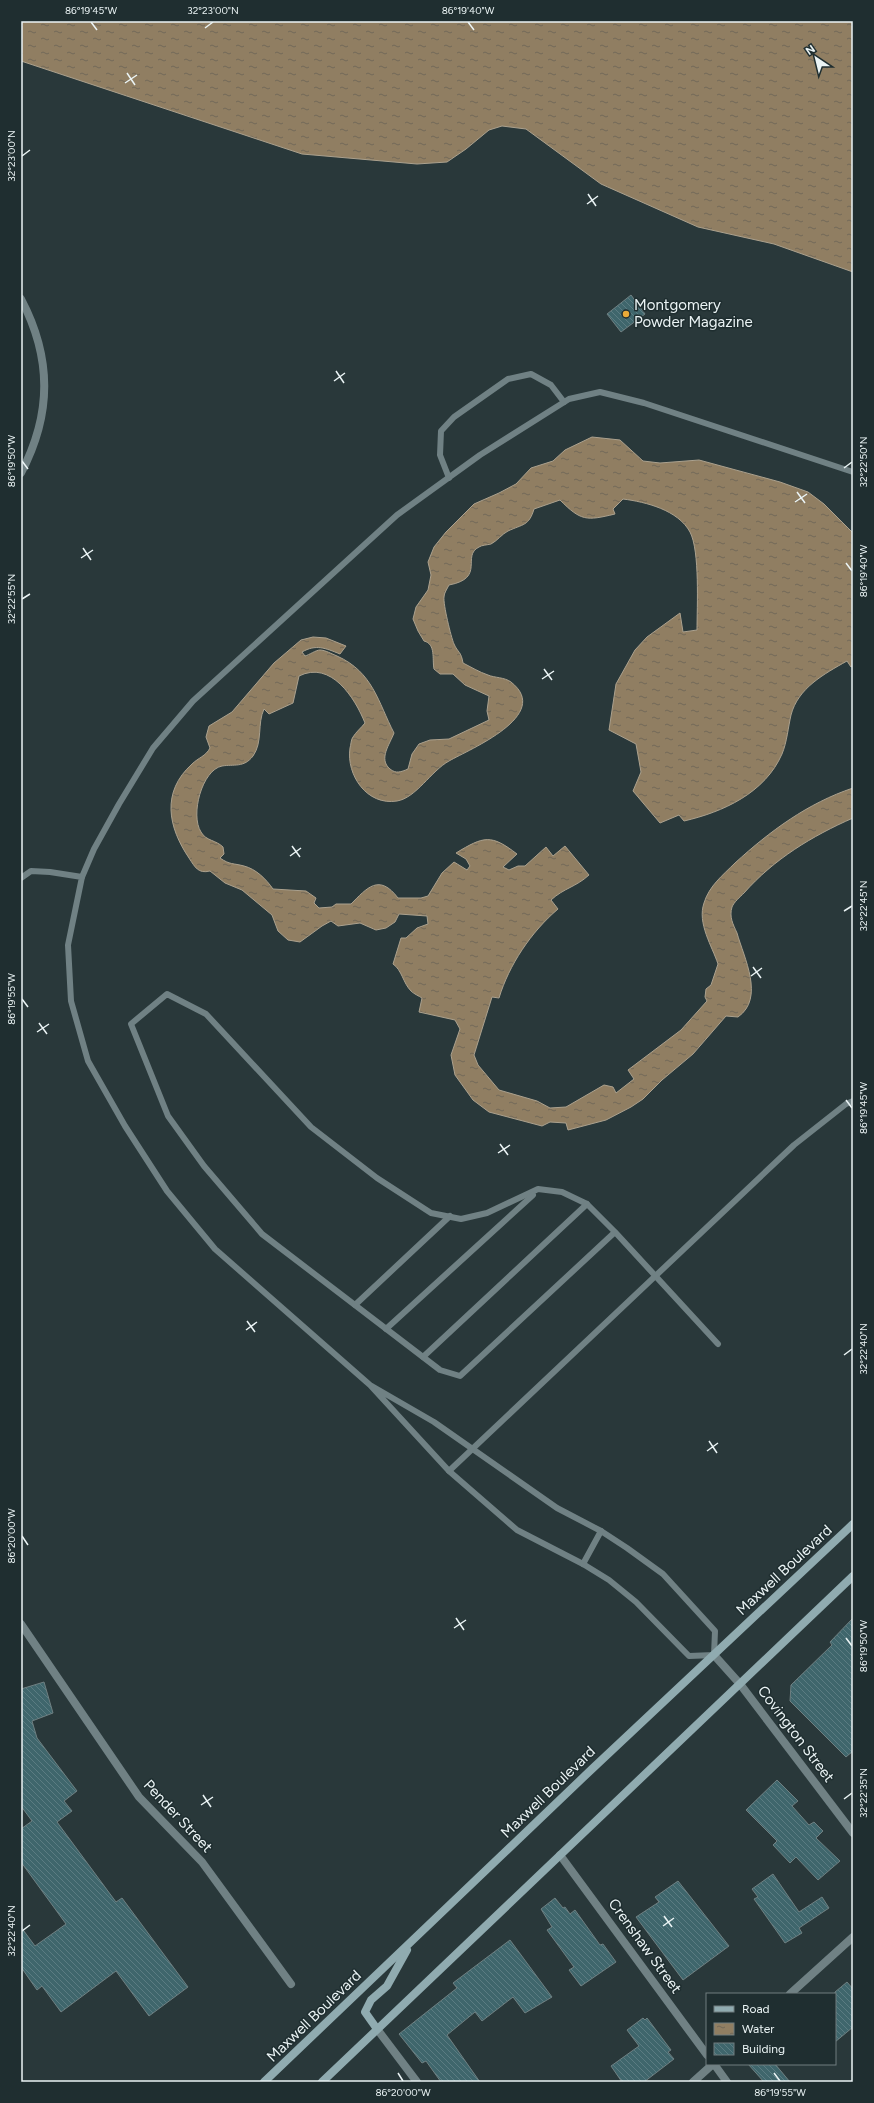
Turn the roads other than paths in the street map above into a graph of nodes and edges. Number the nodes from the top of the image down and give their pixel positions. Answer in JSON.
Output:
{"nodes":[{"id":1,"x":21,"y":299,"type":"edge"},
{"id":2,"x":564,"y":402,"type":"junction"},
{"id":3,"x":853,"y":472,"type":"edge"},
{"id":4,"x":21,"y":473,"type":"edge"},
{"id":5,"x":449,"y":478,"type":"junction"},
{"id":6,"x":82,"y":877,"type":"junction"},
{"id":7,"x":21,"y":878,"type":"edge"},
{"id":8,"x":853,"y":1101,"type":"edge"},
{"id":9,"x":538,"y":1189,"type":"junction"},
{"id":10,"x":587,"y":1204,"type":"junction"},
{"id":11,"x":450,"y":1216,"type":"junction"},
{"id":12,"x":615,"y":1232,"type":"junction"},
{"id":13,"x":655,"y":1275,"type":"junction"},
{"id":14,"x":355,"y":1305,"type":"junction"},
{"id":15,"x":386,"y":1329,"type":"junction"},
{"id":16,"x":718,"y":1344,"type":"dead end"},
{"id":17,"x":423,"y":1357,"type":"junction"},
{"id":18,"x":370,"y":1385,"type":"junction"},
{"id":19,"x":472,"y":1448,"type":"junction"},
{"id":20,"x":449,"y":1471,"type":"junction"},
{"id":21,"x":853,"y":1524,"type":"edge"},
{"id":22,"x":601,"y":1530,"type":"junction"},
{"id":23,"x":584,"y":1564,"type":"junction"},
{"id":24,"x":853,"y":1576,"type":"edge"},
{"id":25,"x":21,"y":1624,"type":"edge"},
{"id":26,"x":714,"y":1655,"type":"junction"},
{"id":27,"x":740,"y":1684,"type":"junction"},
{"id":28,"x":853,"y":1833,"type":"edge"},
{"id":29,"x":560,"y":1855,"type":"junction"},
{"id":30,"x":853,"y":1937,"type":"edge"},
{"id":31,"x":411,"y":1942,"type":"junction"},
{"id":32,"x":291,"y":1984,"type":"dead end"},
{"id":33,"x":791,"y":1993,"type":"edge"},
{"id":34,"x":377,"y":2029,"type":"junction"},
{"id":35,"x":706,"y":2054,"type":"edge"},
{"id":36,"x":712,"y":2065,"type":"edge"},
{"id":37,"x":714,"y":2065,"type":"edge"},
{"id":38,"x":264,"y":2082,"type":"edge"},
{"id":39,"x":322,"y":2082,"type":"edge"},
{"id":40,"x":417,"y":2082,"type":"edge"},
{"id":41,"x":693,"y":2082,"type":"edge"},
{"id":42,"x":727,"y":2082,"type":"edge"}],
"edges":[{"from":1,"to":4,"type":"street"},
{"from":2,"to":3,"type":"lane"},
{"from":2,"to":5,"type":"lane"},
{"from":2,"to":5,"type":"lane"},
{"from":5,"to":6,"type":"lane"},
{"from":6,"to":7,"type":"lane"},
{"from":6,"to":18,"type":"lane"},
{"from":8,"to":13,"type":"lane"},
{"from":9,"to":10,"type":"lane"},
{"from":9,"to":11,"type":"lane"},
{"from":9,"to":15,"type":"lane"},
{"from":10,"to":12,"type":"lane"},
{"from":10,"to":17,"type":"lane"},
{"from":11,"to":14,"type":"lane"},
{"from":11,"to":14,"type":"lane"},
{"from":12,"to":13,"type":"lane"},
{"from":12,"to":17,"type":"lane"},
{"from":13,"to":16,"type":"lane"},
{"from":13,"to":19,"type":"lane"},
{"from":14,"to":15,"type":"lane"},
{"from":15,"to":17,"type":"lane"},
{"from":18,"to":19,"type":"lane"},
{"from":18,"to":20,"type":"lane"},
{"from":19,"to":20,"type":"lane"},
{"from":19,"to":22,"type":"lane"},
{"from":20,"to":23,"type":"lane"},
{"from":21,"to":26,"type":"main road","name":"Maxwell Boulevard"},
{"from":22,"to":23,"type":"lane"},
{"from":22,"to":26,"type":"lane"},
{"from":23,"to":26,"type":"lane"},
{"from":24,"to":27,"type":"main road"},
{"from":25,"to":32,"type":"street","name":"Pender Street"},
{"from":26,"to":27,"type":"street","name":"Covington Street"},
{"from":26,"to":31,"type":"main road","name":"Maxwell Boulevard"},
{"from":27,"to":28,"type":"street","name":"Covington Street"},
{"from":27,"to":29,"type":"main road"},
{"from":29,"to":34,"type":"main road"},
{"from":29,"to":35,"type":"street","name":"Crenshaw Street"},
{"from":30,"to":33,"type":"street"},
{"from":31,"to":34,"type":"main road"},
{"from":31,"to":38,"type":"main road","name":"Maxwell Boulevard"},
{"from":34,"to":39,"type":"main road"},
{"from":34,"to":40,"type":"street"},
{"from":36,"to":41,"type":"street"},
{"from":37,"to":42,"type":"street"}]}
